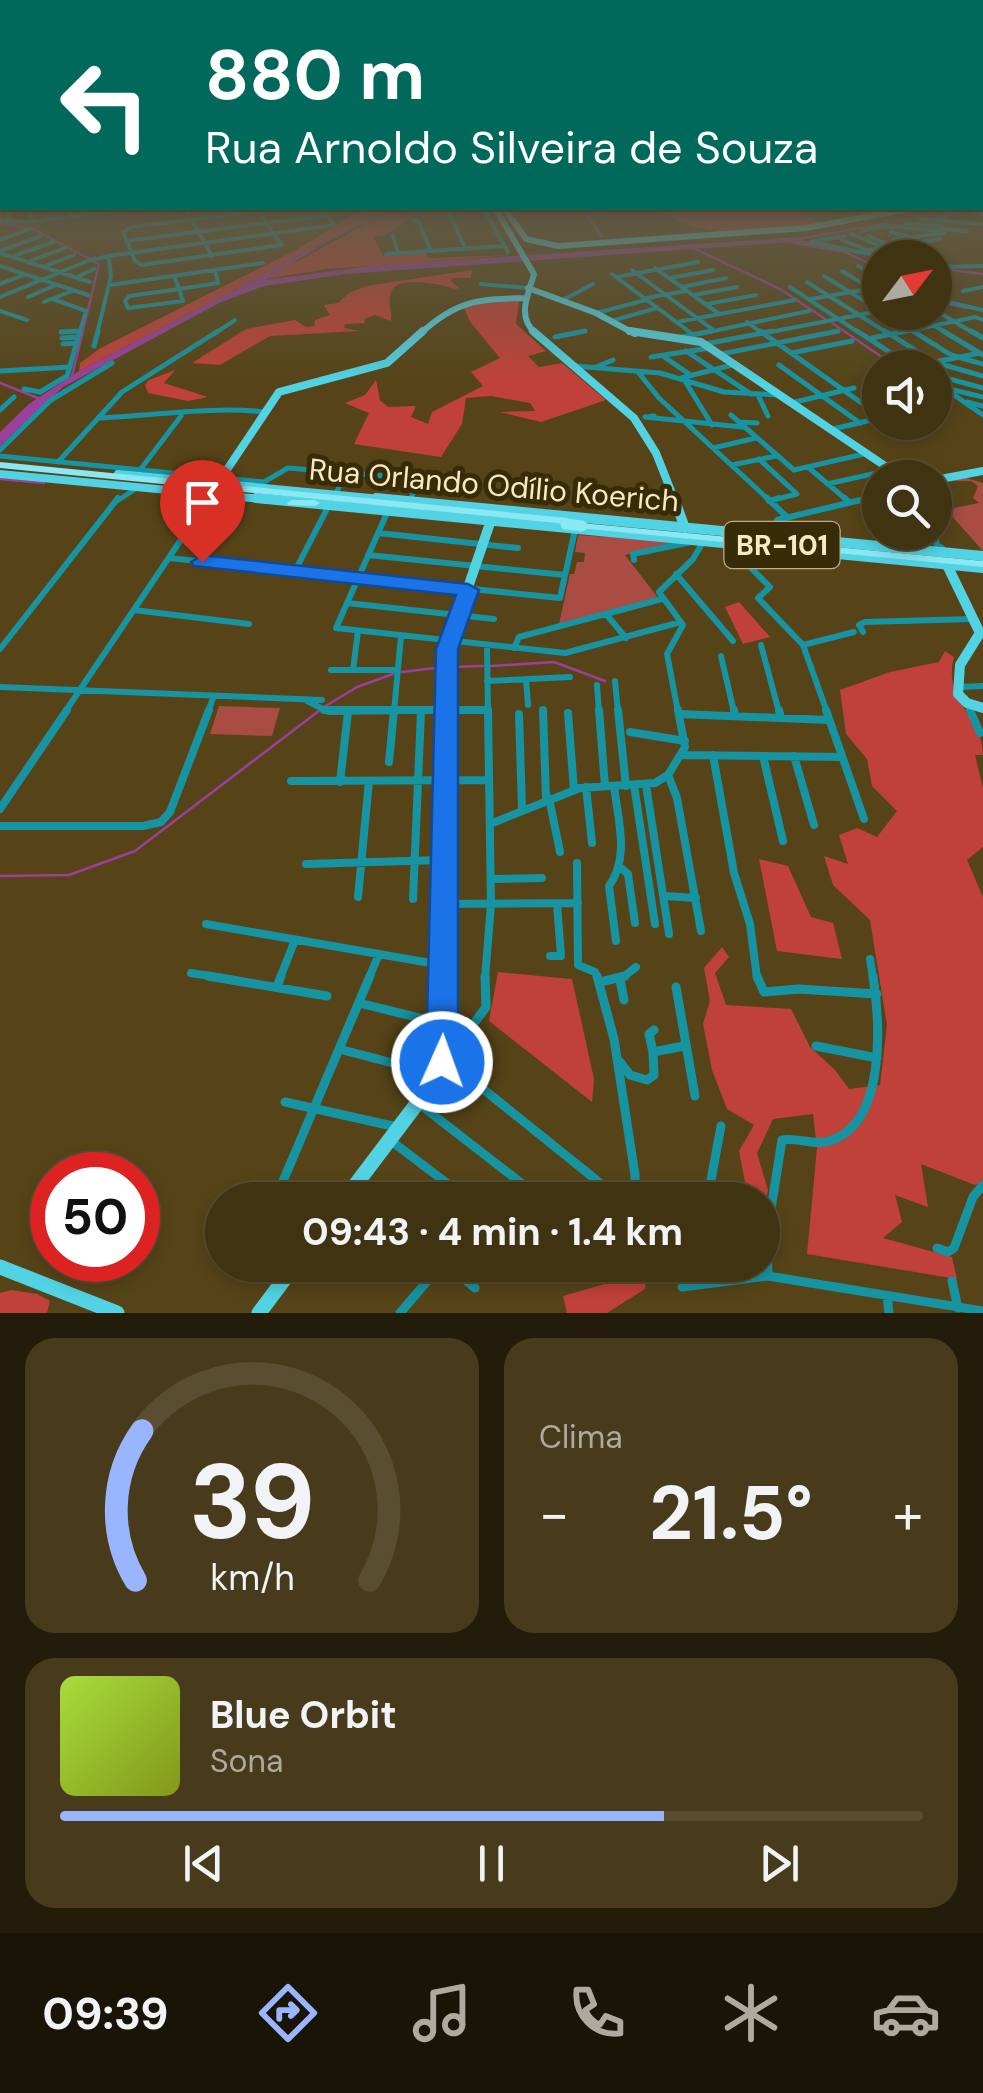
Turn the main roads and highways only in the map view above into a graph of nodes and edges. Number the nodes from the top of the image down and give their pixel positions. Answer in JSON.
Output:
{"nodes":[{"id":1,"x":527,"y":261,"type":"edge"},
{"id":2,"x":533,"y":291,"type":"junction"},
{"id":3,"x":872,"y":460,"type":"edge"},
{"id":4,"x":0,"y":463,"type":"edge"},
{"id":5,"x":983,"y":471,"type":"edge"},
{"id":6,"x":952,"y":477,"type":"edge"},
{"id":7,"x":219,"y":481,"type":"junction"},
{"id":8,"x":314,"y":493,"type":"junction"},
{"id":9,"x":354,"y":500,"type":"junction"},
{"id":10,"x":334,"y":501,"type":"junction"},
{"id":11,"x":292,"y":503,"type":"joint"},
{"id":12,"x":490,"y":523,"type":"junction"},
{"id":13,"x":575,"y":523,"type":"junction"},
{"id":14,"x":683,"y":528,"type":"junction"},
{"id":15,"x":747,"y":537,"type":"junction"},
{"id":16,"x":797,"y":538,"type":"junction"},
{"id":17,"x":699,"y":540,"type":"junction"},
{"id":18,"x":757,"y":547,"type":"junction"},
{"id":19,"x":983,"y":560,"type":"edge"},
{"id":20,"x":947,"y":565,"type":"junction"},
{"id":21,"x":983,"y":708,"type":"edge"},
{"id":22,"x":358,"y":1182,"type":"edge"},
{"id":23,"x":0,"y":1267,"type":"edge"},
{"id":24,"x":282,"y":1282,"type":"edge"},
{"id":25,"x":117,"y":1313,"type":"edge"},
{"id":26,"x":260,"y":1313,"type":"edge"}],
"edges":[{"from":1,"to":2,"type":"main road"},
{"from":2,"to":3,"type":"main road"},
{"from":2,"to":7,"type":"main road"},
{"from":2,"to":14,"type":"main road"},
{"from":2,"to":14,"type":"main road"},
{"from":4,"to":7,"type":"main road","name":"Rua Orlando Odílio Koerich"},
{"from":4,"to":9,"type":"highway","number":"BR-101"},
{"from":4,"to":10,"type":"highway","number":"BR-101"},
{"from":4,"to":11,"type":"main road"},
{"from":5,"to":6,"type":"main road"},
{"from":7,"to":8,"type":"main road","name":"Rua Orlando Odílio Koerich"},
{"from":8,"to":9,"type":"highway"},
{"from":8,"to":10,"type":"main road","name":"Rua Orlando Odílio Koerich"},
{"from":9,"to":13,"type":"highway","number":"BR-101"},
{"from":10,"to":11,"type":"highway"},
{"from":10,"to":12,"type":"main road"},
{"from":10,"to":13,"type":"highway","number":"BR-101"},
{"from":10,"to":13,"type":"main road","name":"Rua Orlando Odílio Koerich"},
{"from":12,"to":13,"type":"main road"},
{"from":12,"to":22,"type":"main road"},
{"from":13,"to":14,"type":"main road","name":"Rua Orlando Odílio Koerich"},
{"from":13,"to":15,"type":"highway","number":"BR-101"},
{"from":13,"to":17,"type":"highway","number":"BR-101"},
{"from":14,"to":16,"type":"main road","name":"Rua Orlando Odílio Koerich"},
{"from":15,"to":16,"type":"highway"},
{"from":15,"to":19,"type":"highway","number":"BR-101"},
{"from":16,"to":19,"type":"main road","name":"Rua Orlando Odílio Koerich"},
{"from":17,"to":18,"type":"highway"},
{"from":17,"to":18,"type":"main road"},
{"from":17,"to":19,"type":"highway","number":"BR-101"},
{"from":18,"to":20,"type":"main road"},
{"from":19,"to":20,"type":"main road"},
{"from":20,"to":21,"type":"main road"},
{"from":23,"to":25,"type":"main road"},
{"from":24,"to":26,"type":"main road"}]}
